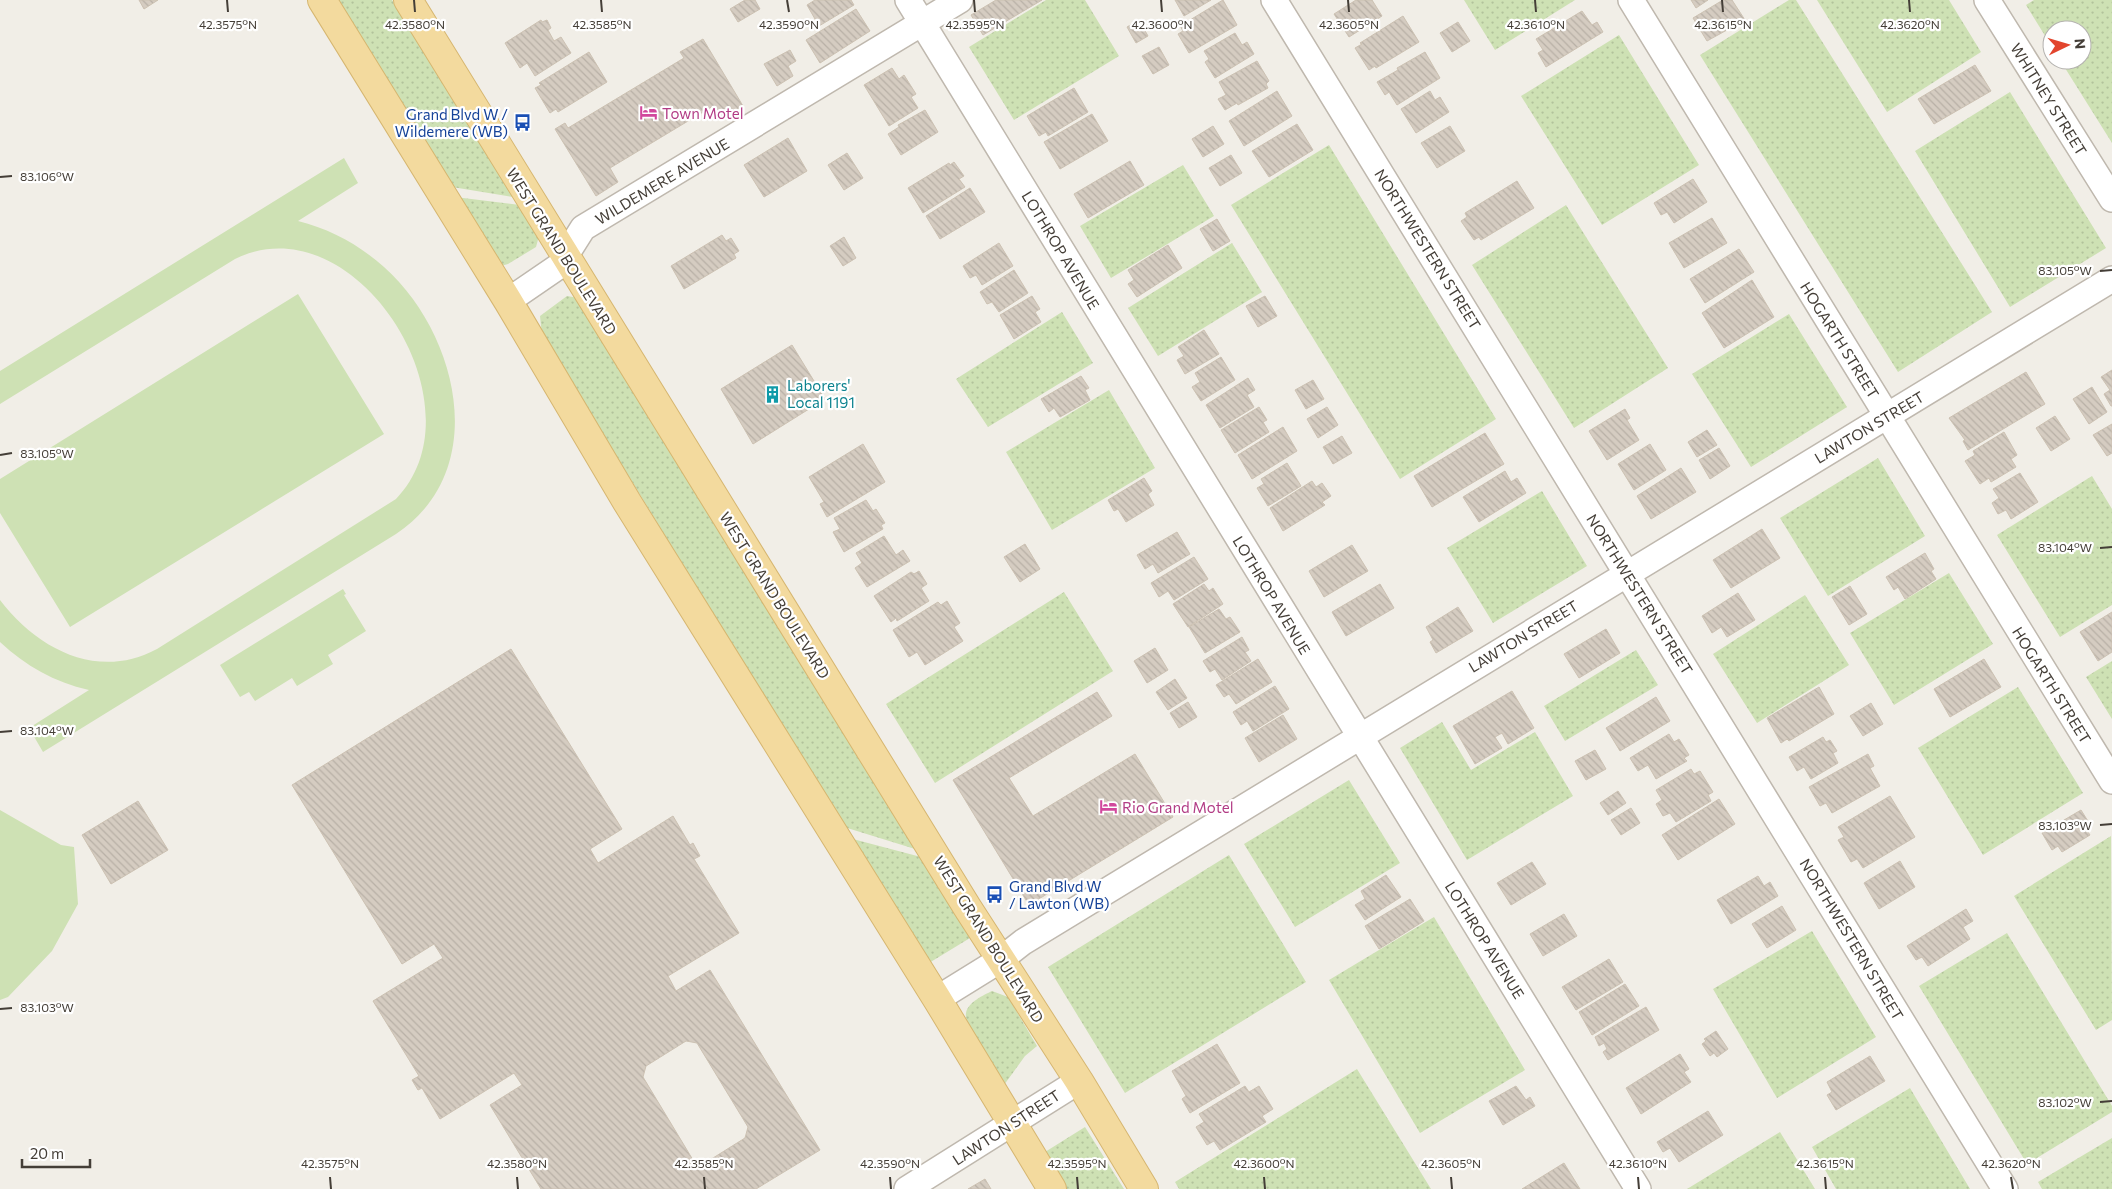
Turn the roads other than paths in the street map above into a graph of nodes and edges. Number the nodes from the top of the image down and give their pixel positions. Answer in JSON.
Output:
{"nodes":[{"id":1,"x":322,"y":0,"type":"edge"},
{"id":2,"x":408,"y":0,"type":"edge"},
{"id":3,"x":908,"y":0,"type":"edge"},
{"id":4,"x":960,"y":0,"type":"edge"},
{"id":5,"x":1274,"y":0,"type":"edge"},
{"id":6,"x":1631,"y":0,"type":"edge"},
{"id":7,"x":1986,"y":0,"type":"edge"},
{"id":8,"x":922,"y":23,"type":"junction"},
{"id":9,"x":2112,"y":199,"type":"edge"},
{"id":10,"x":565,"y":257,"type":"junction"},
{"id":11,"x":2112,"y":279,"type":"edge"},
{"id":12,"x":508,"y":302,"type":"junction"},
{"id":13,"x":1887,"y":417,"type":"junction"},
{"id":14,"x":1628,"y":572,"type":"junction"},
{"id":15,"x":1359,"y":737,"type":"junction"},
{"id":16,"x":2112,"y":781,"type":"edge"},
{"id":17,"x":1000,"y":960,"type":"junction"},
{"id":18,"x":937,"y":1000,"type":"junction"},
{"id":19,"x":1078,"y":1080,"type":"junction"},
{"id":20,"x":1011,"y":1124,"type":"junction"},
{"id":21,"x":907,"y":1189,"type":"edge"},
{"id":22,"x":1052,"y":1189,"type":"edge"},
{"id":23,"x":1144,"y":1189,"type":"edge"},
{"id":24,"x":1638,"y":1189,"type":"edge"},
{"id":25,"x":2005,"y":1189,"type":"edge"}],
"edges":[{"from":1,"to":12,"type":"main road"},
{"from":2,"to":10,"type":"main road","name":"WEST GRAND BOULEVARD"},
{"from":3,"to":8,"type":"street","name":"LOTHROP AVENUE"},
{"from":4,"to":8,"type":"street","name":"WILDEMERE AVENUE"},
{"from":5,"to":14,"type":"street","name":"NORTHWESTERN STREET"},
{"from":6,"to":13,"type":"street","name":"HOGARTH STREET"},
{"from":7,"to":9,"type":"street","name":"WHITNEY STREET"},
{"from":8,"to":10,"type":"street","name":"WILDEMERE AVENUE"},
{"from":8,"to":15,"type":"street","name":"LOTHROP AVENUE"},
{"from":10,"to":12,"type":"street","name":"WILDEMERE AVENUE"},
{"from":10,"to":17,"type":"main road","name":"WEST GRAND BOULEVARD"},
{"from":11,"to":13,"type":"street","name":"LAWTON STREET"},
{"from":12,"to":18,"type":"main road"},
{"from":13,"to":14,"type":"street","name":"LAWTON STREET"},
{"from":13,"to":16,"type":"street","name":"HOGARTH STREET"},
{"from":14,"to":15,"type":"street","name":"LAWTON STREET"},
{"from":14,"to":25,"type":"street","name":"NORTHWESTERN STREET"},
{"from":15,"to":17,"type":"street","name":"LAWTON STREET"},
{"from":15,"to":24,"type":"street","name":"LOTHROP AVENUE"},
{"from":17,"to":18,"type":"street","name":"LAWTON STREET"},
{"from":17,"to":19,"type":"main road","name":"WEST GRAND BOULEVARD"},
{"from":18,"to":20,"type":"main road"},
{"from":19,"to":20,"type":"street","name":"LAWTON STREET"},
{"from":19,"to":23,"type":"main road","name":"WEST GRAND BOULEVARD"},
{"from":20,"to":21,"type":"street","name":"LAWTON STREET"},
{"from":20,"to":22,"type":"main road"}]}
